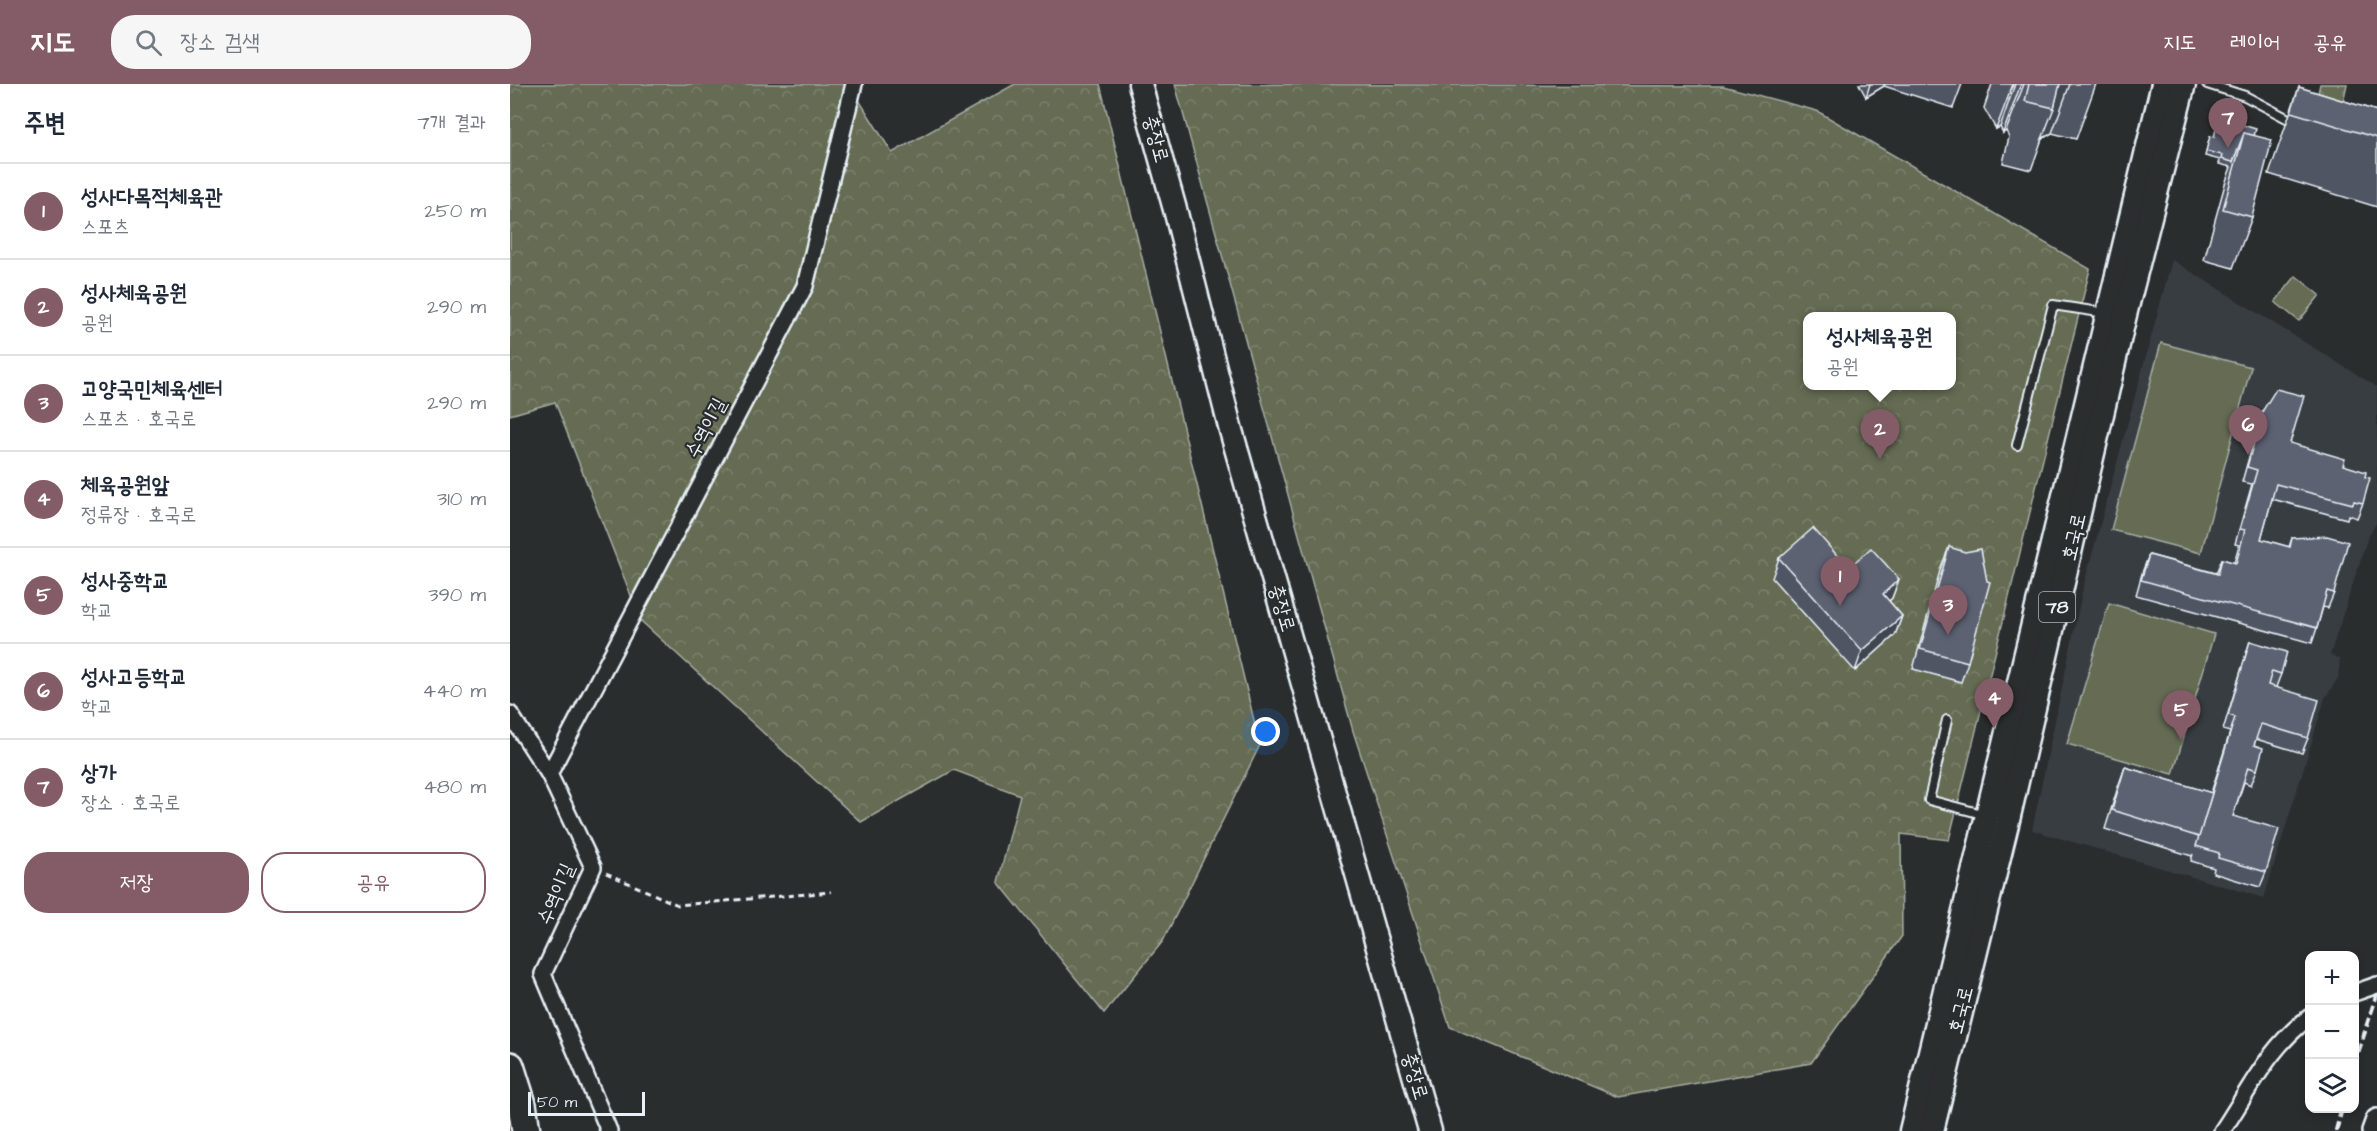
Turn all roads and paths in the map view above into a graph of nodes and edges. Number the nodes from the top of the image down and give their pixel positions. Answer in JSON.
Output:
{"nodes":[{"id":1,"x":854,"y":84,"type":"edge"},
{"id":2,"x":1140,"y":84,"type":"edge"},
{"id":3,"x":2163,"y":84,"type":"edge"},
{"id":4,"x":2184,"y":84,"type":"edge"},
{"id":5,"x":2207,"y":84,"type":"edge"},
{"id":6,"x":2304,"y":128,"type":"edge"},
{"id":7,"x":2116,"y":314,"type":"junction"},
{"id":8,"x":2017,"y":445,"type":"dead end"},
{"id":9,"x":510,"y":714,"type":"edge"},
{"id":10,"x":1947,"y":720,"type":"dead end"},
{"id":11,"x":549,"y":774,"type":"junction"},
{"id":12,"x":1998,"y":816,"type":"junction"},
{"id":13,"x":593,"y":867,"type":"junction"},
{"id":14,"x":831,"y":892,"type":"dead end"},
{"id":15,"x":2377,"y":985,"type":"edge"},
{"id":16,"x":2359,"y":992,"type":"edge"},
{"id":17,"x":2305,"y":1021,"type":"edge"},
{"id":18,"x":510,"y":1066,"type":"edge"},
{"id":19,"x":2377,"y":1120,"type":"edge"},
{"id":20,"x":526,"y":1131,"type":"edge"},
{"id":21,"x":609,"y":1131,"type":"edge"},
{"id":22,"x":1430,"y":1131,"type":"edge"},
{"id":23,"x":1911,"y":1131,"type":"edge"},
{"id":24,"x":1932,"y":1131,"type":"edge"},
{"id":25,"x":2222,"y":1131,"type":"edge"},
{"id":26,"x":2373,"y":1131,"type":"edge"}],
"edges":[{"from":1,"to":11,"type":"street","name":"수역이길"},
{"from":2,"to":22,"type":"main road","name":"충장로"},
{"from":3,"to":7,"type":"main road","name":"호국로","number":"78"},
{"from":4,"to":7,"type":"main road","name":"호국로","number":"78"},
{"from":5,"to":6,"type":"lane"},
{"from":7,"to":8,"type":"lane"},
{"from":7,"to":12,"type":"main road","name":"호국로","number":"78"},
{"from":9,"to":11,"type":"street","name":"수역이길"},
{"from":10,"to":12,"type":"lane"},
{"from":11,"to":13,"type":"street","name":"수역이길"},
{"from":12,"to":23,"type":"main road","name":"호국로","number":"78"},
{"from":12,"to":24,"type":"main road","name":"호국로","number":"78"},
{"from":13,"to":14,"type":"path"},
{"from":13,"to":21,"type":"street","name":"수역이길"},
{"from":15,"to":16,"type":"street"},
{"from":17,"to":25,"type":"street"},
{"from":18,"to":20,"type":"highway"},
{"from":19,"to":26,"type":"main road"}]}
